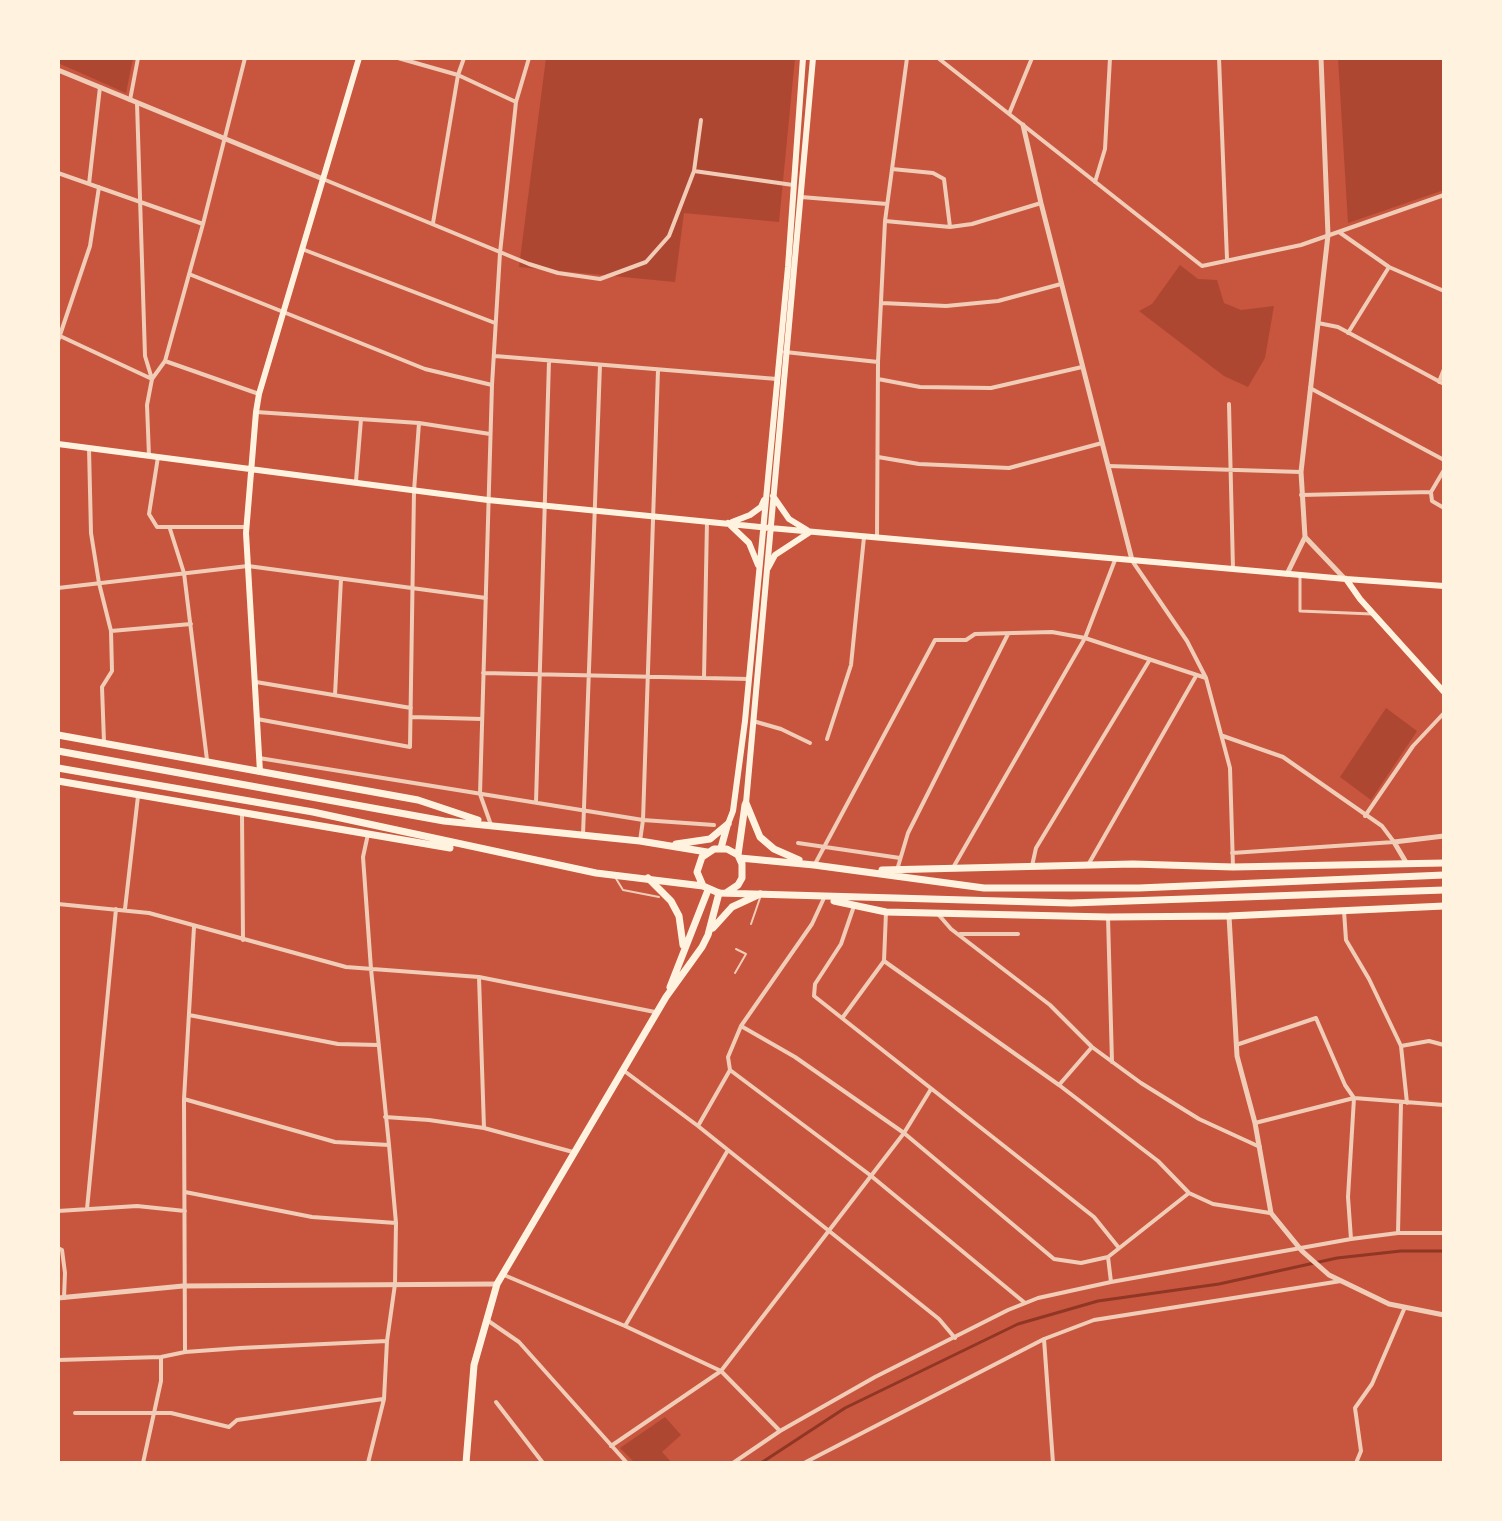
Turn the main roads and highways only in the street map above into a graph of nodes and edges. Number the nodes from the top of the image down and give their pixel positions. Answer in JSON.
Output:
{"nodes":[{"id":1,"x":359,"y":58,"type":"edge"},
{"id":2,"x":803,"y":58,"type":"edge"},
{"id":3,"x":813,"y":58,"type":"edge"},
{"id":4,"x":797,"y":185,"type":"junction"},
{"id":5,"x":783,"y":352,"type":"junction"},
{"id":6,"x":58,"y":444,"type":"edge"},
{"id":7,"x":249,"y":469,"type":"junction"},
{"id":8,"x":770,"y":495,"type":"junction"},
{"id":9,"x":728,"y":523,"type":"junction"},
{"id":10,"x":766,"y":528,"type":"junction"},
{"id":11,"x":810,"y":532,"type":"junction"},
{"id":12,"x":759,"y":568,"type":"junction"},
{"id":13,"x":766,"y":573,"type":"junction"},
{"id":14,"x":1346,"y":579,"type":"junction"},
{"id":15,"x":1444,"y":586,"type":"edge"},
{"id":16,"x":752,"y":680,"type":"junction"},
{"id":17,"x":1444,"y":692,"type":"edge"},
{"id":18,"x":748,"y":721,"type":"junction"},
{"id":19,"x":58,"y":735,"type":"edge"},
{"id":20,"x":58,"y":751,"type":"edge"},
{"id":21,"x":58,"y":768,"type":"edge"},
{"id":22,"x":260,"y":772,"type":"junction"},
{"id":23,"x":58,"y":781,"type":"edge"},
{"id":24,"x":746,"y":803,"type":"junction"},
{"id":25,"x":728,"y":824,"type":"junction"},
{"id":26,"x":491,"y":825,"type":"junction"},
{"id":27,"x":671,"y":845,"type":"junction"},
{"id":28,"x":721,"y":848,"type":"junction"},
{"id":29,"x":707,"y":852,"type":"junction"},
{"id":30,"x":739,"y":857,"type":"junction"},
{"id":31,"x":521,"y":859,"type":"junction"},
{"id":32,"x":1444,"y":863,"type":"edge"},
{"id":33,"x":811,"y":864,"type":"junction"},
{"id":34,"x":859,"y":871,"type":"junction"},
{"id":35,"x":1444,"y":875,"type":"edge"},
{"id":36,"x":648,"y":878,"type":"junction"},
{"id":37,"x":706,"y":888,"type":"junction"},
{"id":38,"x":1444,"y":890,"type":"edge"},
{"id":39,"x":723,"y":893,"type":"junction"},
{"id":40,"x":762,"y":893,"type":"junction"},
{"id":41,"x":824,"y":898,"type":"junction"},
{"id":42,"x":1444,"y":906,"type":"edge"},
{"id":43,"x":702,"y":947,"type":"junction"},
{"id":44,"x":683,"y":949,"type":"junction"},
{"id":45,"x":666,"y":997,"type":"junction"},
{"id":46,"x":466,"y":1463,"type":"edge"}],
"edges":[{"from":1,"to":7,"type":"main road"},
{"from":2,"to":4,"type":"main road"},
{"from":3,"to":4,"type":"main road"},
{"from":4,"to":5,"type":"main road"},
{"from":4,"to":5,"type":"main road"},
{"from":5,"to":8,"type":"main road"},
{"from":6,"to":7,"type":"main road"},
{"from":7,"to":9,"type":"main road"},
{"from":7,"to":22,"type":"main road"},
{"from":8,"to":9,"type":"main road"},
{"from":8,"to":10,"type":"main road"},
{"from":8,"to":11,"type":"main road"},
{"from":9,"to":10,"type":"main road"},
{"from":9,"to":12,"type":"main road"},
{"from":10,"to":11,"type":"main road"},
{"from":10,"to":12,"type":"main road"},
{"from":10,"to":13,"type":"main road"},
{"from":11,"to":13,"type":"main road"},
{"from":11,"to":14,"type":"main road"},
{"from":12,"to":16,"type":"main road"},
{"from":13,"to":16,"type":"main road"},
{"from":14,"to":15,"type":"main road"},
{"from":14,"to":17,"type":"main road"},
{"from":16,"to":18,"type":"main road"},
{"from":18,"to":24,"type":"main road"},
{"from":18,"to":25,"type":"main road"},
{"from":19,"to":22,"type":"main road"},
{"from":20,"to":26,"type":"main road"},
{"from":21,"to":31,"type":"main road"},
{"from":22,"to":26,"type":"main road"},
{"from":23,"to":31,"type":"main road"},
{"from":24,"to":30,"type":"main road"},
{"from":24,"to":33,"type":"main road"},
{"from":25,"to":27,"type":"main road"},
{"from":25,"to":28,"type":"main road"},
{"from":26,"to":27,"type":"main road"},
{"from":27,"to":29,"type":"main road"},
{"from":28,"to":29,"type":"main road"},
{"from":28,"to":30,"type":"main road"},
{"from":29,"to":37,"type":"main road"},
{"from":30,"to":33,"type":"main road"},
{"from":30,"to":39,"type":"main road"},
{"from":31,"to":36,"type":"main road"},
{"from":32,"to":34,"type":"main road"},
{"from":33,"to":34,"type":"main road"},
{"from":34,"to":35,"type":"main road"},
{"from":36,"to":37,"type":"main road"},
{"from":36,"to":44,"type":"main road"},
{"from":37,"to":39,"type":"main road"},
{"from":37,"to":44,"type":"main road"},
{"from":38,"to":41,"type":"main road"},
{"from":39,"to":40,"type":"main road"},
{"from":39,"to":43,"type":"main road"},
{"from":40,"to":41,"type":"main road"},
{"from":40,"to":43,"type":"main road"},
{"from":41,"to":42,"type":"main road"},
{"from":43,"to":45,"type":"main road"},
{"from":44,"to":45,"type":"main road"},
{"from":45,"to":46,"type":"main road"}]}
